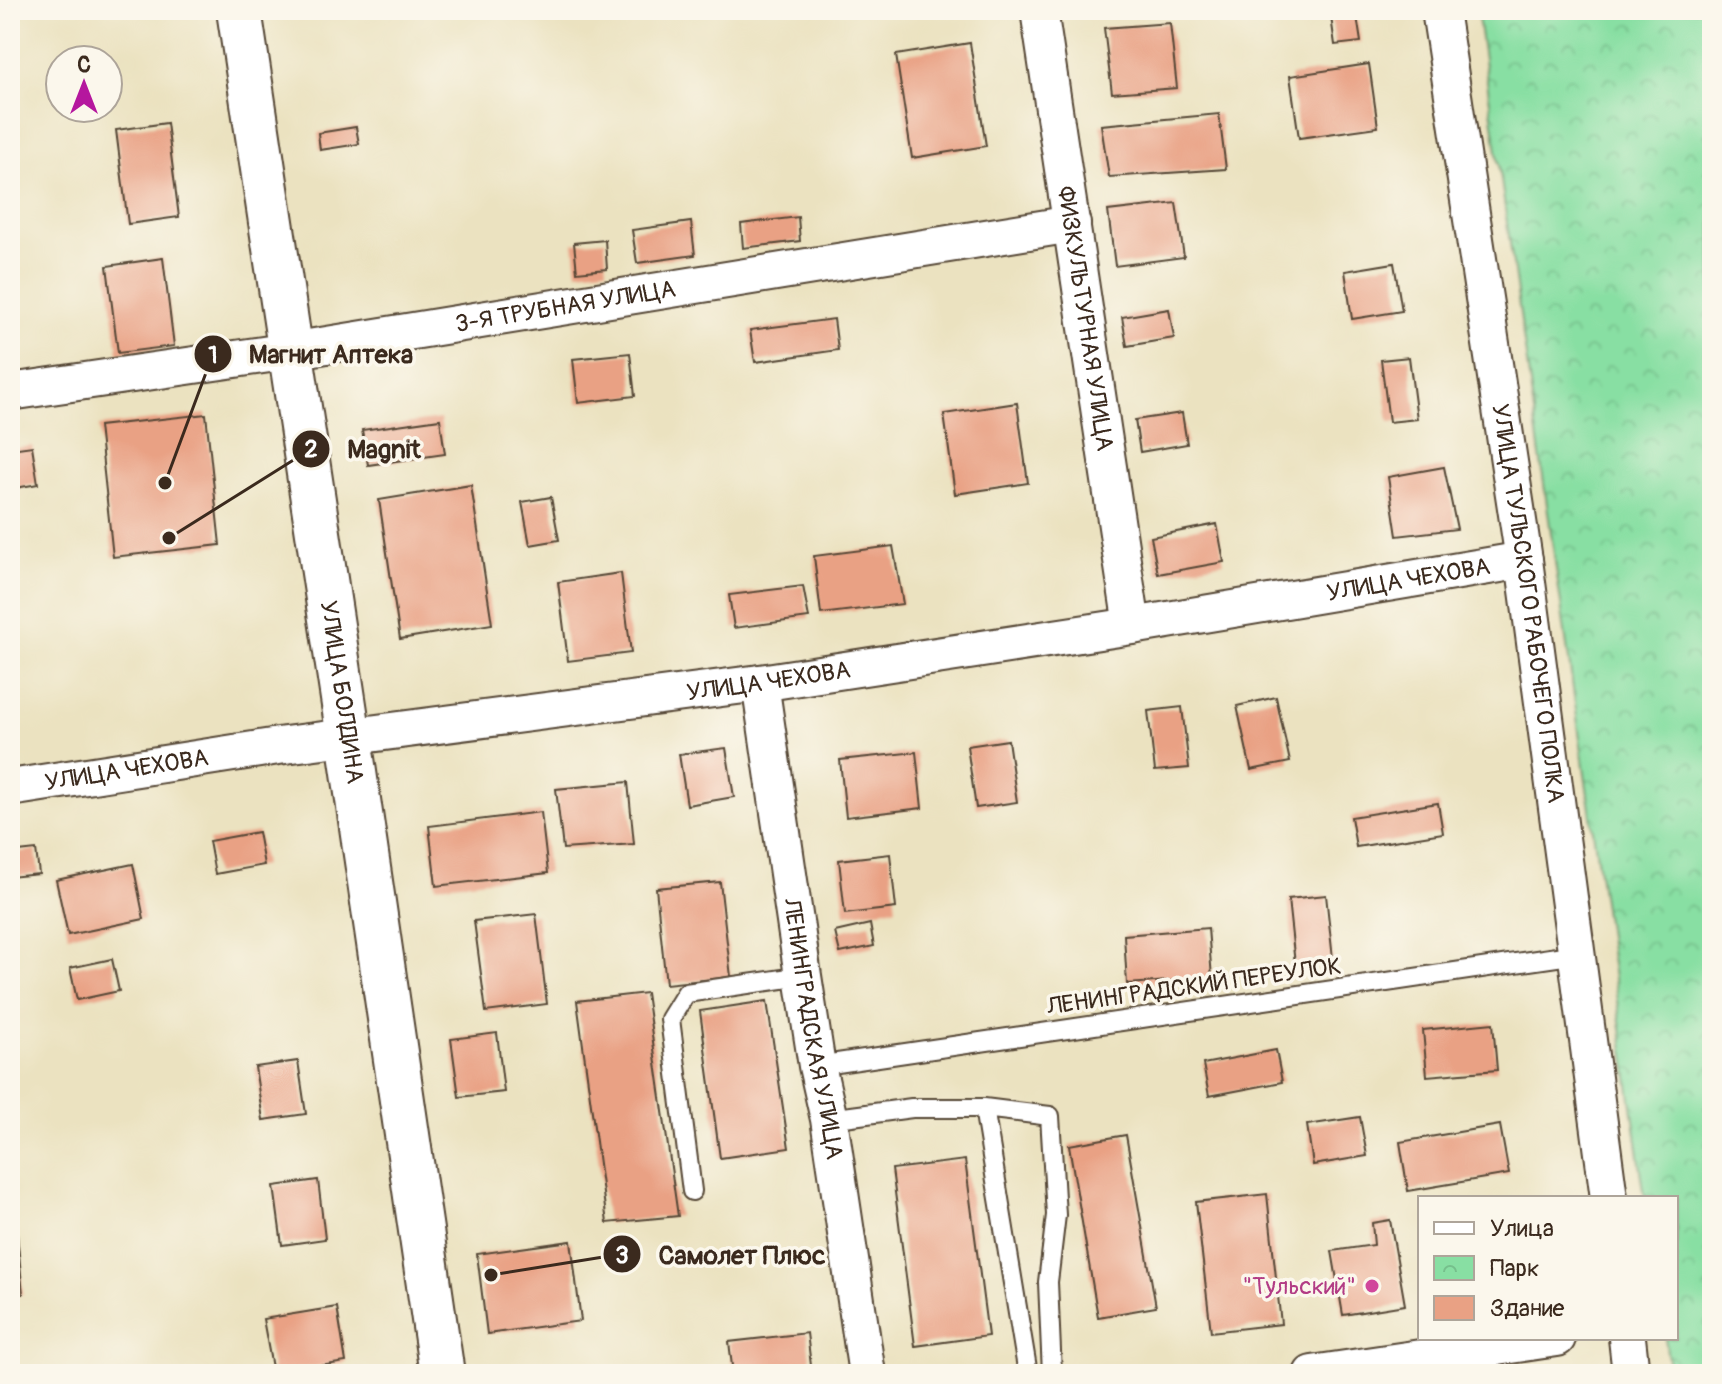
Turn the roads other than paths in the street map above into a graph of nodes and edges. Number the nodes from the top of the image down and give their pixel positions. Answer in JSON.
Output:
{"nodes":[{"id":1,"x":239,"y":10,"type":"edge"},
{"id":2,"x":1039,"y":10,"type":"edge"},
{"id":3,"x":1440,"y":10,"type":"edge"},
{"id":4,"x":1072,"y":224,"type":"junction"},
{"id":5,"x":290,"y":351,"type":"junction"},
{"id":6,"x":10,"y":392,"type":"edge"},
{"id":7,"x":1524,"y":560,"type":"junction"},
{"id":8,"x":1132,"y":626,"type":"junction"},
{"id":9,"x":760,"y":683,"type":"junction"},
{"id":10,"x":349,"y":738,"type":"junction"},
{"id":11,"x":10,"y":788,"type":"edge"},
{"id":12,"x":1577,"y":954,"type":"junction"},
{"id":13,"x":803,"y":976,"type":"junction"},
{"id":14,"x":817,"y":1066,"type":"junction"},
{"id":15,"x":984,"y":1108,"type":"junction"},
{"id":16,"x":829,"y":1119,"type":"junction"},
{"id":17,"x":692,"y":1191,"type":"dead end"},
{"id":18,"x":1609,"y":1196,"type":"edge"},
{"id":19,"x":1547,"y":1340,"type":"edge"},
{"id":20,"x":1627,"y":1340,"type":"edge"},
{"id":21,"x":1415,"y":1366,"type":"edge"},
{"id":22,"x":442,"y":1374,"type":"edge"},
{"id":23,"x":867,"y":1374,"type":"edge"},
{"id":24,"x":1028,"y":1374,"type":"edge"},
{"id":25,"x":1052,"y":1374,"type":"edge"},
{"id":26,"x":1312,"y":1374,"type":"edge"},
{"id":27,"x":1631,"y":1374,"type":"edge"}],
"edges":[{"from":1,"to":5,"type":"main road","name":"УЛИЦА БОЛДИНА"},
{"from":2,"to":4,"type":"street","name":"ФИЗКУЛЬТУРНАЯ УЛИЦА"},
{"from":3,"to":7,"type":"street","name":"УЛИЦА ТУЛЬСКОГО РАБОЧЕГО ПОЛКА"},
{"from":4,"to":5,"type":"street","name":"3-Я ТРУБНАЯ УЛИЦА"},
{"from":4,"to":8,"type":"street","name":"ФИЗКУЛЬТУРНАЯ УЛИЦА"},
{"from":5,"to":6,"type":"street","name":"3-Я ТРУБНАЯ УЛИЦА"},
{"from":5,"to":10,"type":"main road","name":"УЛИЦА БОЛДИНА"},
{"from":7,"to":8,"type":"street","name":"УЛИЦА ЧЕХОВА"},
{"from":7,"to":12,"type":"street","name":"УЛИЦА ТУЛЬСКОГО РАБОЧЕГО ПОЛКА"},
{"from":8,"to":9,"type":"street","name":"УЛИЦА ЧЕХОВА"},
{"from":9,"to":10,"type":"street","name":"УЛИЦА ЧЕХОВА"},
{"from":9,"to":13,"type":"street","name":"ЛЕНИНГРАДСКАЯ УЛИЦА"},
{"from":10,"to":11,"type":"street","name":"УЛИЦА ЧЕХОВА"},
{"from":10,"to":22,"type":"main road","name":"УЛИЦА БОЛДИНА"},
{"from":12,"to":14,"type":"lane","name":"ЛЕНИНГРАДСКИЙ ПЕРЕУЛОК"},
{"from":12,"to":18,"type":"street","name":"УЛИЦА ТУЛЬСКОГО РАБОЧЕГО ПОЛКА"},
{"from":13,"to":14,"type":"street","name":"ЛЕНИНГРАДСКАЯ УЛИЦА"},
{"from":13,"to":17,"type":"lane"},
{"from":14,"to":16,"type":"street","name":"ЛЕНИНГРАДСКАЯ УЛИЦА"},
{"from":15,"to":16,"type":"lane"},
{"from":15,"to":24,"type":"lane"},
{"from":15,"to":25,"type":"lane"},
{"from":16,"to":23,"type":"street","name":"ЛЕНИНГРАДСКАЯ УЛИЦА"},
{"from":19,"to":21,"type":"street"},
{"from":20,"to":27,"type":"street"},
{"from":21,"to":26,"type":"street"}]}
